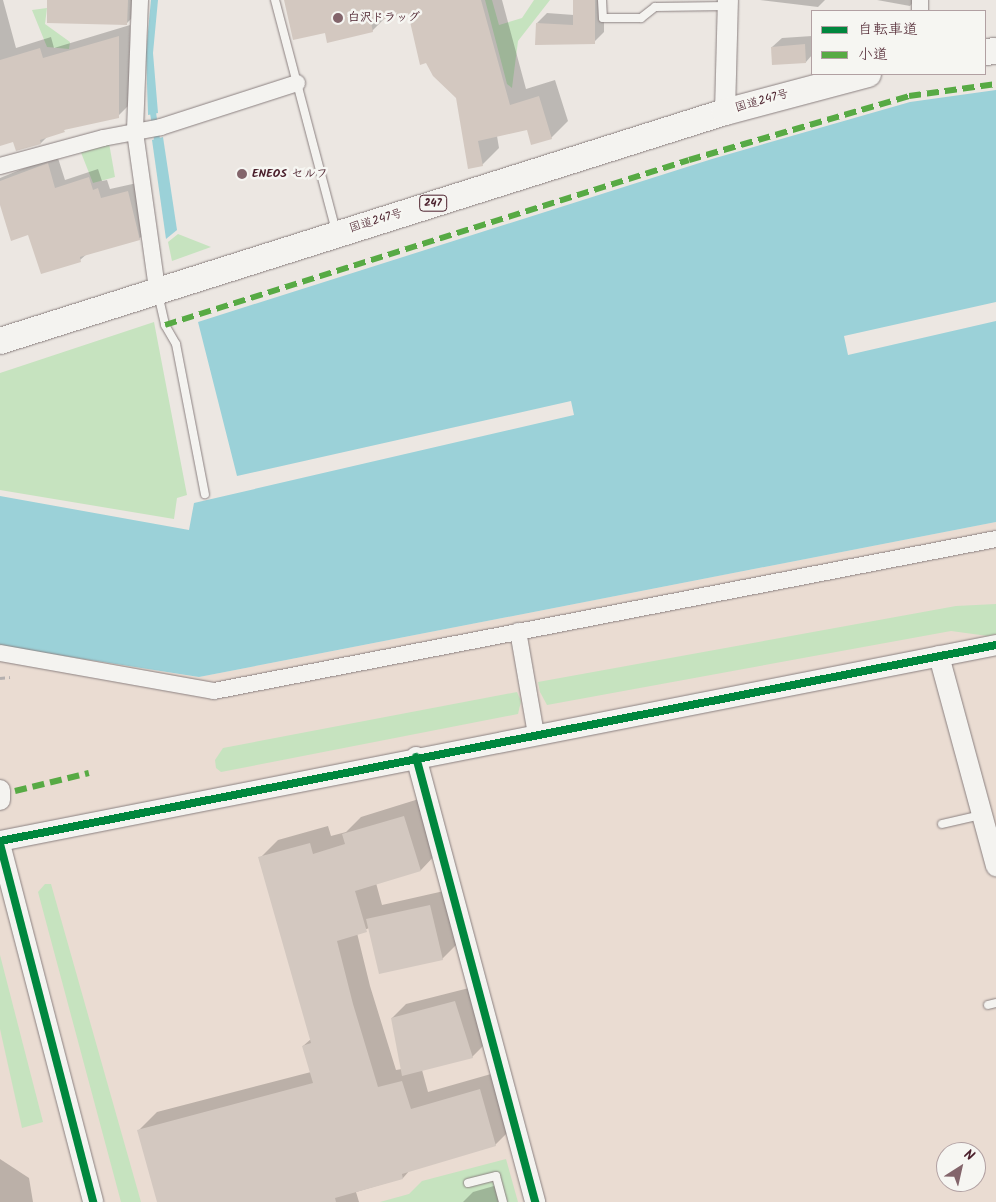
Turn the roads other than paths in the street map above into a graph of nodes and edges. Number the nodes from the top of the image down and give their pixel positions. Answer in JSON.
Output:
{"nodes":[{"id":1,"x":140,"y":0,"type":"edge"},
{"id":2,"x":275,"y":0,"type":"edge"},
{"id":3,"x":602,"y":0,"type":"edge"},
{"id":4,"x":728,"y":3,"type":"edge"},
{"id":5,"x":864,"y":75,"type":"edge"},
{"id":6,"x":297,"y":83,"type":"junction"},
{"id":7,"x":724,"y":112,"type":"junction"},
{"id":8,"x":138,"y":131,"type":"junction"},
{"id":9,"x":0,"y":166,"type":"edge"},
{"id":10,"x":336,"y":233,"type":"junction"},
{"id":11,"x":157,"y":290,"type":"junction"},
{"id":12,"x":0,"y":341,"type":"edge"},
{"id":13,"x":205,"y":494,"type":"dead end"},
{"id":14,"x":996,"y":539,"type":"edge"},
{"id":15,"x":518,"y":631,"type":"junction"},
{"id":16,"x":996,"y":645,"type":"edge"},
{"id":17,"x":0,"y":653,"type":"edge"},
{"id":18,"x":939,"y":656,"type":"junction"},
{"id":19,"x":536,"y":734,"type":"junction"},
{"id":20,"x":416,"y":757,"type":"junction"},
{"id":21,"x":0,"y":790,"type":"edge"},
{"id":22,"x":0,"y":800,"type":"edge"},
{"id":23,"x":982,"y":814,"type":"junction"},
{"id":24,"x":942,"y":824,"type":"dead end"},
{"id":25,"x":0,"y":842,"type":"edge"},
{"id":26,"x":996,"y":866,"type":"edge"},
{"id":27,"x":996,"y":1003,"type":"edge"},
{"id":28,"x":988,"y":1005,"type":"dead end"},
{"id":29,"x":468,"y":1183,"type":"dead end"},
{"id":30,"x":93,"y":1202,"type":"edge"},
{"id":31,"x":503,"y":1202,"type":"edge"},
{"id":32,"x":535,"y":1202,"type":"edge"}],
"edges":[{"from":1,"to":8,"type":"street"},
{"from":2,"to":6,"type":"lane"},
{"from":3,"to":4,"type":"lane"},
{"from":4,"to":7,"type":"street"},
{"from":5,"to":7,"type":"highway","name":"国道247号","number":"247"},
{"from":6,"to":8,"type":"street"},
{"from":6,"to":10,"type":"lane"},
{"from":7,"to":10,"type":"highway","name":"国道247号","number":"247"},
{"from":8,"to":9,"type":"street"},
{"from":8,"to":11,"type":"street"},
{"from":10,"to":11,"type":"highway","name":"国道247号","number":"247"},
{"from":11,"to":12,"type":"highway","name":"国道247号","number":"247"},
{"from":11,"to":13,"type":"lane"},
{"from":14,"to":15,"type":"street"},
{"from":15,"to":17,"type":"street"},
{"from":15,"to":19,"type":"street"},
{"from":16,"to":18,"type":"street"},
{"from":18,"to":19,"type":"street"},
{"from":18,"to":23,"type":"street"},
{"from":19,"to":20,"type":"street"},
{"from":20,"to":25,"type":"street"},
{"from":20,"to":32,"type":"street"},
{"from":21,"to":22,"type":"street"},
{"from":23,"to":24,"type":"lane"},
{"from":23,"to":26,"type":"street"},
{"from":25,"to":30,"type":"street"},
{"from":27,"to":28,"type":"lane"},
{"from":29,"to":31,"type":"lane"}]}
